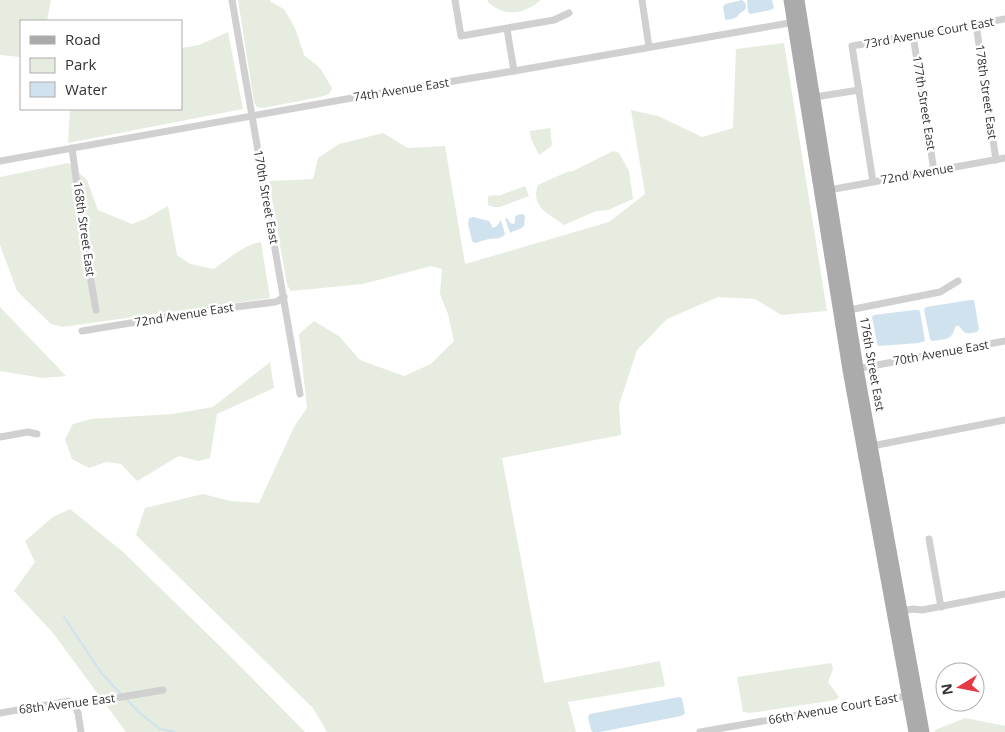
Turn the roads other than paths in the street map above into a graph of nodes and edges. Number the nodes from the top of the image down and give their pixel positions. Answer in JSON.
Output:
{"nodes":[{"id":1,"x":232,"y":0,"type":"edge"},
{"id":2,"x":455,"y":0,"type":"edge"},
{"id":3,"x":642,"y":0,"type":"edge"},
{"id":4,"x":789,"y":0,"type":"edge"},
{"id":5,"x":800,"y":0,"type":"edge"},
{"id":6,"x":569,"y":14,"type":"dead end"},
{"id":7,"x":1005,"y":19,"type":"edge"},
{"id":8,"x":798,"y":22,"type":"junction"},
{"id":9,"x":976,"y":24,"type":"junction"},
{"id":10,"x":507,"y":28,"type":"junction"},
{"id":11,"x":914,"y":35,"type":"junction"},
{"id":12,"x":649,"y":47,"type":"junction"},
{"id":13,"x":514,"y":71,"type":"junction"},
{"id":14,"x":859,"y":90,"type":"junction"},
{"id":15,"x":815,"y":97,"type":"junction"},
{"id":16,"x":252,"y":116,"type":"junction"},
{"id":17,"x":72,"y":148,"type":"junction"},
{"id":18,"x":1005,"y":158,"type":"edge"},
{"id":19,"x":996,"y":160,"type":"junction"},
{"id":20,"x":0,"y":161,"type":"edge"},
{"id":21,"x":934,"y":171,"type":"junction"},
{"id":22,"x":874,"y":182,"type":"junction"},
{"id":23,"x":829,"y":190,"type":"junction"},
{"id":24,"x":958,"y":280,"type":"dead end"},
{"id":25,"x":284,"y":297,"type":"junction"},
{"id":26,"x":96,"y":310,"type":"dead end"},
{"id":27,"x":849,"y":310,"type":"junction"},
{"id":28,"x":82,"y":331,"type":"dead end"},
{"id":29,"x":1005,"y":341,"type":"edge"},
{"id":30,"x":853,"y":369,"type":"junction"},
{"id":31,"x":300,"y":394,"type":"dead end"},
{"id":32,"x":1005,"y":420,"type":"edge"},
{"id":33,"x":37,"y":434,"type":"dead end"},
{"id":34,"x":0,"y":436,"type":"edge"},
{"id":35,"x":872,"y":446,"type":"junction"},
{"id":36,"x":929,"y":539,"type":"dead end"},
{"id":37,"x":1005,"y":594,"type":"edge"},
{"id":38,"x":941,"y":606,"type":"junction"},
{"id":39,"x":902,"y":611,"type":"junction"},
{"id":40,"x":163,"y":690,"type":"dead end"},
{"id":41,"x":907,"y":696,"type":"junction"},
{"id":42,"x":74,"y":705,"type":"junction"},
{"id":43,"x":0,"y":713,"type":"edge"},
{"id":44,"x":80,"y":732,"type":"edge"},
{"id":45,"x":700,"y":732,"type":"edge"},
{"id":46,"x":914,"y":732,"type":"edge"},
{"id":47,"x":924,"y":732,"type":"edge"}],
"edges":[{"from":1,"to":16,"type":"street","name":"170th Street East"},
{"from":2,"to":10,"type":"street"},
{"from":3,"to":12,"type":"street"},
{"from":4,"to":8,"type":"main road","name":"176th Street East"},
{"from":5,"to":8,"type":"main road","name":"176th Street East"},
{"from":6,"to":10,"type":"street"},
{"from":7,"to":9,"type":"street","name":"73rd Avenue Court East"},
{"from":8,"to":12,"type":"street","name":"74th Avenue East"},
{"from":8,"to":15,"type":"main road","name":"176th Street East"},
{"from":8,"to":30,"type":"main road","name":"176th Street East"},
{"from":9,"to":11,"type":"street","name":"73rd Avenue Court East"},
{"from":9,"to":19,"type":"street","name":"178th Street East"},
{"from":10,"to":13,"type":"street"},
{"from":11,"to":14,"type":"street","name":"73rd Avenue Court East"},
{"from":11,"to":21,"type":"street","name":"177th Street East"},
{"from":12,"to":13,"type":"street","name":"74th Avenue East"},
{"from":13,"to":16,"type":"street","name":"74th Avenue East"},
{"from":14,"to":15,"type":"street"},
{"from":14,"to":22,"type":"street"},
{"from":15,"to":23,"type":"main road","name":"176th Street East"},
{"from":16,"to":17,"type":"street","name":"74th Avenue East"},
{"from":16,"to":25,"type":"street","name":"170th Street East"},
{"from":17,"to":20,"type":"street","name":"74th Avenue East"},
{"from":17,"to":26,"type":"street","name":"168th Street East"},
{"from":18,"to":19,"type":"street","name":"72nd Avenue"},
{"from":19,"to":21,"type":"street","name":"72nd Avenue"},
{"from":21,"to":22,"type":"street","name":"72nd Avenue"},
{"from":22,"to":23,"type":"street","name":"72nd Avenue"},
{"from":23,"to":27,"type":"main road","name":"176th Street East"},
{"from":24,"to":27,"type":"street"},
{"from":25,"to":28,"type":"street","name":"72nd Avenue East"},
{"from":25,"to":31,"type":"street","name":"170th Street East"},
{"from":27,"to":30,"type":"main road","name":"176th Street East"},
{"from":29,"to":30,"type":"street","name":"70th Avenue East"},
{"from":30,"to":35,"type":"main road","name":"176th Street East"},
{"from":30,"to":41,"type":"main road","name":"176th Street East"},
{"from":32,"to":35,"type":"street"},
{"from":33,"to":34,"type":"street"},
{"from":35,"to":39,"type":"main road","name":"176th Street East"},
{"from":36,"to":38,"type":"street"},
{"from":37,"to":38,"type":"street"},
{"from":38,"to":39,"type":"street"},
{"from":39,"to":47,"type":"main road","name":"176th Street East"},
{"from":40,"to":42,"type":"street","name":"68th Avenue East"},
{"from":41,"to":45,"type":"street","name":"66th Avenue Court East"},
{"from":41,"to":46,"type":"main road","name":"176th Street East"},
{"from":42,"to":43,"type":"street","name":"68th Avenue East"},
{"from":42,"to":44,"type":"street"}]}
